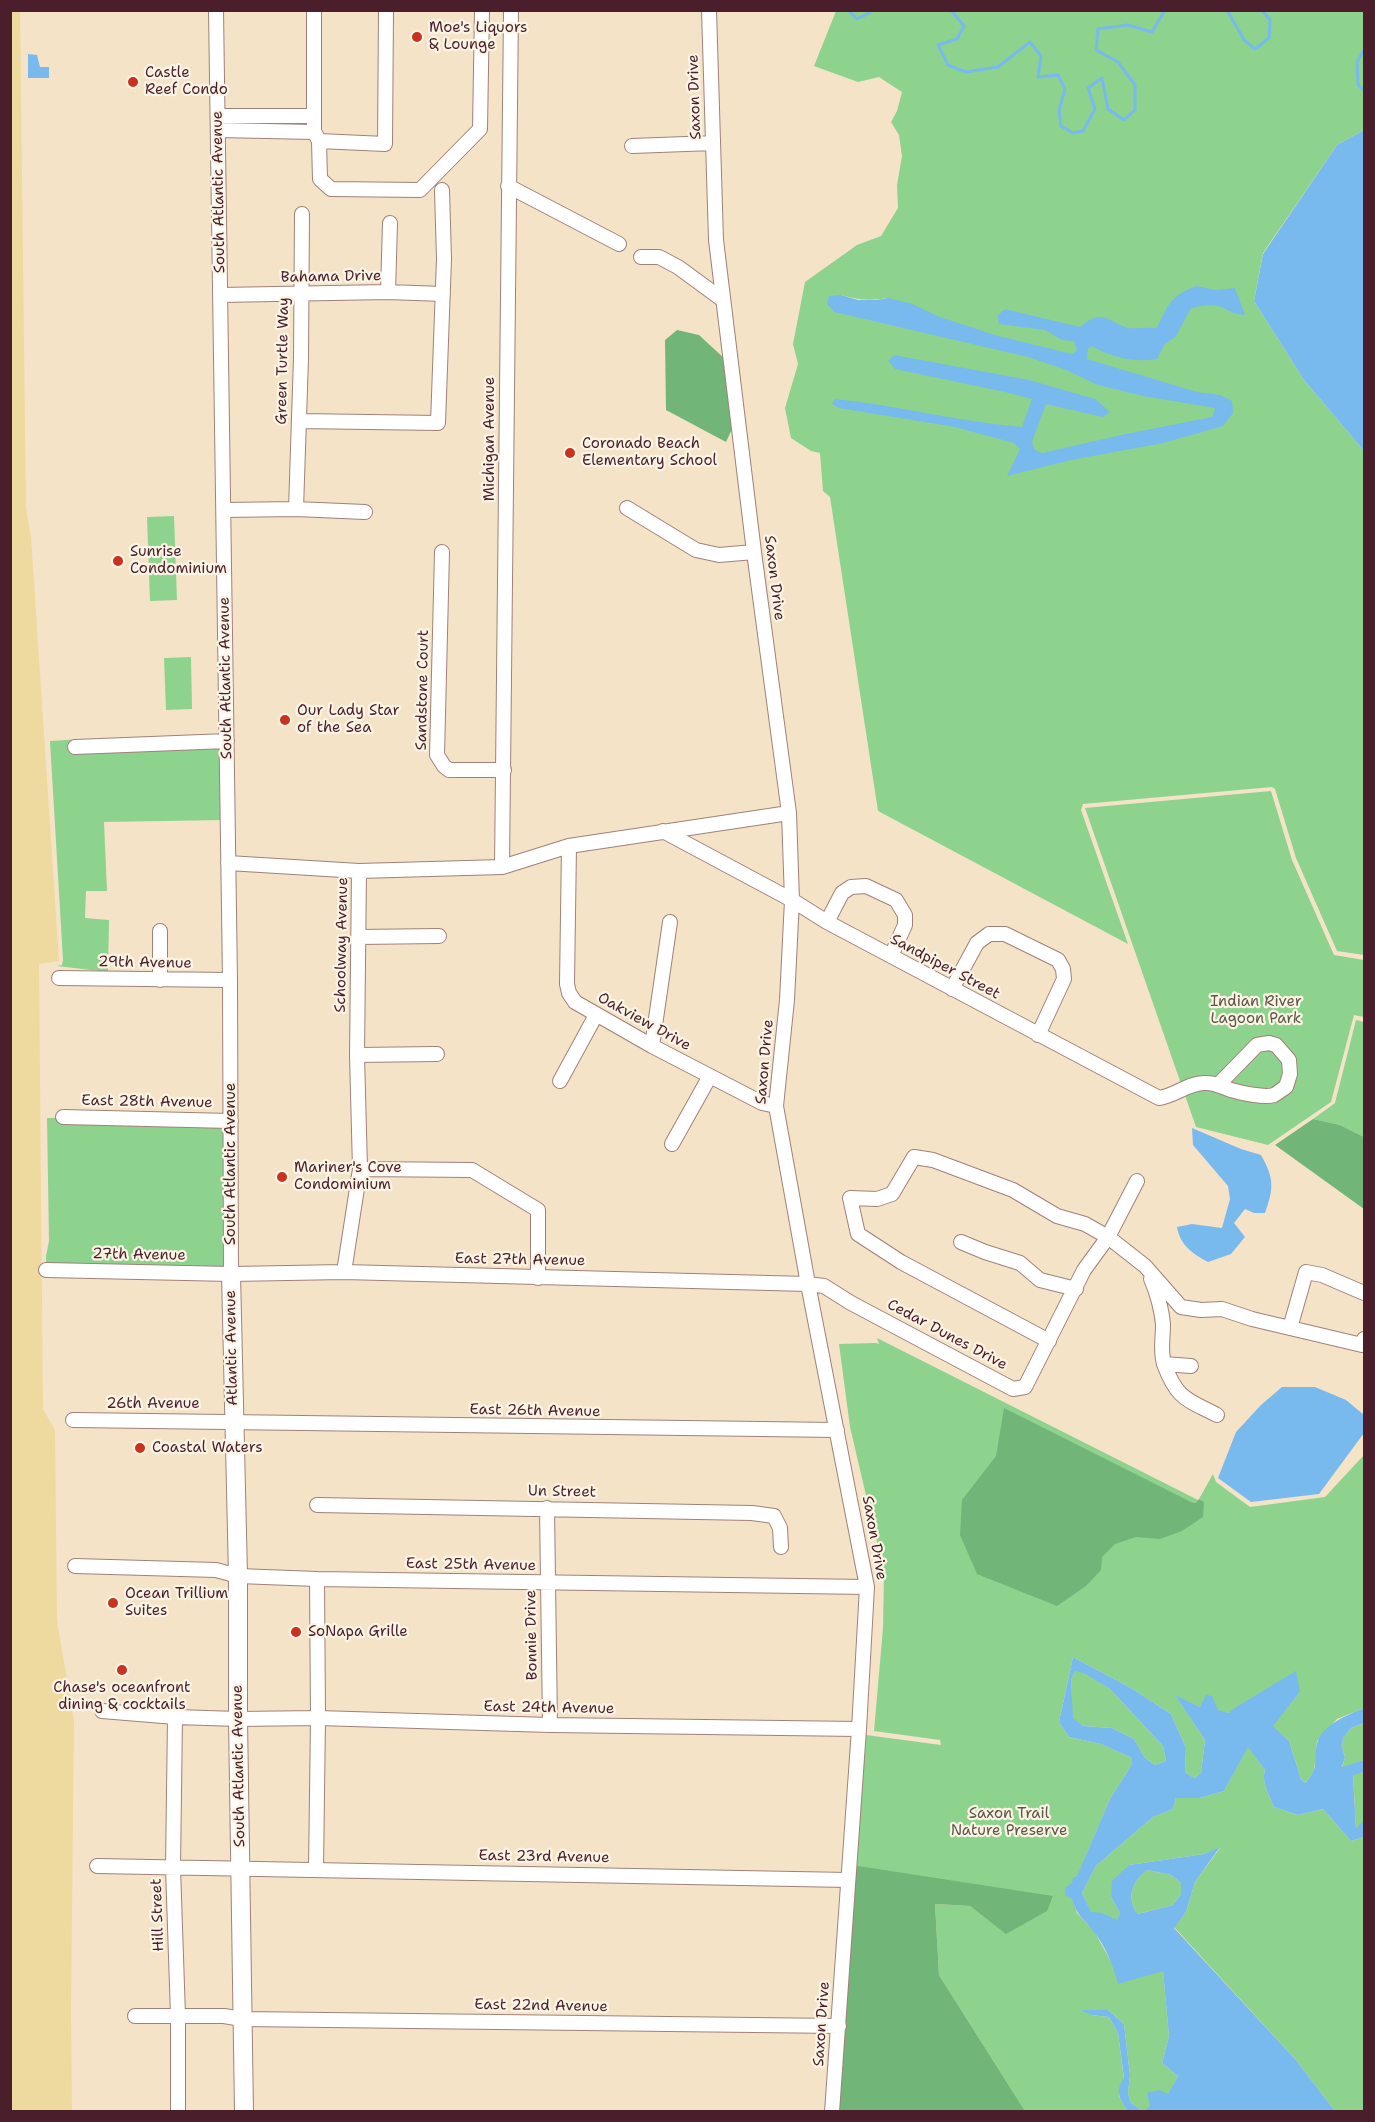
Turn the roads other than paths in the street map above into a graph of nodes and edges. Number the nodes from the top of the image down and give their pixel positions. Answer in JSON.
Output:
{"nodes":[{"id":1,"x":216,"y":10,"type":"edge"},
{"id":2,"x":314,"y":10,"type":"edge"},
{"id":3,"x":386,"y":10,"type":"edge"},
{"id":4,"x":482,"y":10,"type":"edge"},
{"id":5,"x":511,"y":10,"type":"edge"},
{"id":6,"x":709,"y":10,"type":"edge"},
{"id":7,"x":314,"y":116,"type":"junction"},
{"id":8,"x":218,"y":123,"type":"junction"},
{"id":9,"x":317,"y":136,"type":"junction"},
{"id":10,"x":713,"y":143,"type":"junction"},
{"id":11,"x":632,"y":146,"type":"dead end"},
{"id":12,"x":508,"y":186,"type":"junction"},
{"id":13,"x":442,"y":190,"type":"dead end"},
{"id":14,"x":302,"y":213,"type":"dead end"},
{"id":15,"x":390,"y":223,"type":"dead end"},
{"id":16,"x":619,"y":244,"type":"dead end"},
{"id":17,"x":641,"y":257,"type":"dead end"},
{"id":18,"x":388,"y":292,"type":"junction"},
{"id":19,"x":300,"y":294,"type":"junction"},
{"id":20,"x":443,"y":294,"type":"junction"},
{"id":21,"x":220,"y":295,"type":"junction"},
{"id":22,"x":723,"y":300,"type":"junction"},
{"id":23,"x":299,"y":421,"type":"junction"},
{"id":24,"x":627,"y":508,"type":"dead end"},
{"id":25,"x":296,"y":509,"type":"junction"},
{"id":26,"x":224,"y":510,"type":"junction"},
{"id":27,"x":365,"y":513,"type":"dead end"},
{"id":28,"x":442,"y":552,"type":"dead end"},
{"id":29,"x":754,"y":552,"type":"junction"},
{"id":30,"x":227,"y":741,"type":"junction"},
{"id":31,"x":75,"y":747,"type":"dead end"},
{"id":32,"x":504,"y":770,"type":"junction"},
{"id":33,"x":789,"y":813,"type":"junction"},
{"id":34,"x":663,"y":831,"type":"junction"},
{"id":35,"x":569,"y":846,"type":"junction"},
{"id":36,"x":228,"y":863,"type":"junction"},
{"id":37,"x":502,"y":867,"type":"junction"},
{"id":38,"x":359,"y":871,"type":"junction"},
{"id":39,"x":792,"y":900,"type":"junction"},
{"id":40,"x":670,"y":922,"type":"dead end"},
{"id":41,"x":827,"y":922,"type":"junction"},
{"id":42,"x":160,"y":931,"type":"dead end"},
{"id":43,"x":439,"y":936,"type":"dead end"},
{"id":44,"x":358,"y":937,"type":"junction"},
{"id":45,"x":891,"y":956,"type":"junction"},
{"id":46,"x":59,"y":978,"type":"dead end"},
{"id":47,"x":160,"y":980,"type":"junction"},
{"id":48,"x":231,"y":980,"type":"junction"},
{"id":49,"x":952,"y":989,"type":"junction"},
{"id":50,"x":596,"y":1015,"type":"junction"},
{"id":51,"x":1038,"y":1035,"type":"junction"},
{"id":52,"x":652,"y":1046,"type":"junction"},
{"id":53,"x":437,"y":1054,"type":"dead end"},
{"id":54,"x":357,"y":1055,"type":"junction"},
{"id":55,"x":710,"y":1076,"type":"junction"},
{"id":56,"x":560,"y":1081,"type":"dead end"},
{"id":57,"x":1219,"y":1084,"type":"junction"},
{"id":58,"x":776,"y":1106,"type":"junction"},
{"id":59,"x":63,"y":1117,"type":"dead end"},
{"id":60,"x":231,"y":1121,"type":"junction"},
{"id":61,"x":672,"y":1144,"type":"dead end"},
{"id":62,"x":360,"y":1169,"type":"junction"},
{"id":63,"x":1137,"y":1180,"type":"dead end"},
{"id":64,"x":1107,"y":1237,"type":"junction"},
{"id":65,"x":962,"y":1242,"type":"dead end"},
{"id":66,"x":1145,"y":1266,"type":"junction"},
{"id":67,"x":46,"y":1270,"type":"dead end"},
{"id":68,"x":344,"y":1272,"type":"junction"},
{"id":69,"x":231,"y":1274,"type":"junction"},
{"id":70,"x":538,"y":1278,"type":"junction"},
{"id":71,"x":808,"y":1284,"type":"junction"},
{"id":72,"x":1076,"y":1289,"type":"junction"},
{"id":73,"x":1365,"y":1293,"type":"edge"},
{"id":74,"x":1290,"y":1328,"type":"junction"},
{"id":75,"x":1365,"y":1339,"type":"edge"},
{"id":76,"x":1049,"y":1341,"type":"junction"},
{"id":77,"x":1164,"y":1364,"type":"junction"},
{"id":78,"x":1191,"y":1366,"type":"dead end"},
{"id":79,"x":1217,"y":1415,"type":"dead end"},
{"id":80,"x":73,"y":1420,"type":"dead end"},
{"id":81,"x":234,"y":1421,"type":"junction"},
{"id":82,"x":837,"y":1430,"type":"junction"},
{"id":83,"x":316,"y":1505,"type":"dead end"},
{"id":84,"x":547,"y":1508,"type":"junction"},
{"id":85,"x":781,"y":1547,"type":"dead end"},
{"id":86,"x":75,"y":1566,"type":"dead end"},
{"id":87,"x":238,"y":1576,"type":"junction"},
{"id":88,"x":317,"y":1579,"type":"junction"},
{"id":89,"x":547,"y":1582,"type":"junction"},
{"id":90,"x":867,"y":1587,"type":"junction"},
{"id":91,"x":102,"y":1711,"type":"dead end"},
{"id":92,"x":175,"y":1717,"type":"junction"},
{"id":93,"x":318,"y":1718,"type":"junction"},
{"id":94,"x":238,"y":1719,"type":"junction"},
{"id":95,"x":550,"y":1725,"type":"junction"},
{"id":96,"x":860,"y":1730,"type":"junction"},
{"id":97,"x":97,"y":1866,"type":"dead end"},
{"id":98,"x":173,"y":1868,"type":"junction"},
{"id":99,"x":240,"y":1869,"type":"junction"},
{"id":100,"x":316,"y":1870,"type":"junction"},
{"id":101,"x":848,"y":1880,"type":"junction"},
{"id":102,"x":135,"y":2016,"type":"dead end"},
{"id":103,"x":178,"y":2016,"type":"junction"},
{"id":104,"x":242,"y":2019,"type":"junction"},
{"id":105,"x":839,"y":2026,"type":"junction"},
{"id":106,"x":178,"y":2112,"type":"edge"},
{"id":107,"x":244,"y":2112,"type":"edge"},
{"id":108,"x":832,"y":2112,"type":"edge"}],
"edges":[{"from":1,"to":8,"type":"street","name":"South Atlantic Avenue"},
{"from":2,"to":7,"type":"street"},
{"from":3,"to":9,"type":"street"},
{"from":4,"to":9,"type":"street"},
{"from":5,"to":12,"type":"street","name":"Michigan Avenue"},
{"from":6,"to":10,"type":"street","name":"Saxon Drive"},
{"from":7,"to":8,"type":"street"},
{"from":7,"to":9,"type":"street"},
{"from":8,"to":9,"type":"street"},
{"from":8,"to":21,"type":"street","name":"South Atlantic Avenue"},
{"from":10,"to":11,"type":"street"},
{"from":10,"to":22,"type":"street","name":"Saxon Drive"},
{"from":12,"to":16,"type":"street"},
{"from":12,"to":32,"type":"street","name":"Michigan Avenue"},
{"from":13,"to":20,"type":"street"},
{"from":14,"to":19,"type":"street","name":"Green Turtle Way"},
{"from":15,"to":18,"type":"street"},
{"from":17,"to":22,"type":"street"},
{"from":18,"to":19,"type":"street","name":"Bahama Drive"},
{"from":18,"to":20,"type":"street","name":"Bahama Drive"},
{"from":19,"to":21,"type":"street","name":"Bahama Drive"},
{"from":19,"to":23,"type":"street","name":"Green Turtle Way"},
{"from":20,"to":23,"type":"street"},
{"from":21,"to":26,"type":"street","name":"South Atlantic Avenue"},
{"from":22,"to":29,"type":"street","name":"Saxon Drive"},
{"from":23,"to":25,"type":"street","name":"Green Turtle Way"},
{"from":24,"to":29,"type":"street"},
{"from":25,"to":26,"type":"street"},
{"from":25,"to":27,"type":"street"},
{"from":26,"to":30,"type":"street","name":"South Atlantic Avenue"},
{"from":28,"to":32,"type":"street","name":"Sandstone Court"},
{"from":29,"to":33,"type":"street","name":"Saxon Drive"},
{"from":30,"to":31,"type":"street"},
{"from":30,"to":36,"type":"street","name":"South Atlantic Avenue"},
{"from":32,"to":37,"type":"street","name":"Michigan Avenue"},
{"from":33,"to":34,"type":"street","name":"Schoolway Avenue"},
{"from":33,"to":39,"type":"street","name":"Saxon Drive"},
{"from":34,"to":35,"type":"street","name":"Schoolway Avenue"},
{"from":34,"to":39,"type":"street","name":"Sandpiper Street"},
{"from":35,"to":37,"type":"street","name":"Schoolway Avenue"},
{"from":35,"to":50,"type":"street","name":"Oakview Drive"},
{"from":36,"to":38,"type":"street"},
{"from":36,"to":48,"type":"street","name":"South Atlantic Avenue"},
{"from":37,"to":38,"type":"street","name":"Schoolway Avenue"},
{"from":38,"to":44,"type":"street","name":"Schoolway Avenue"},
{"from":39,"to":41,"type":"street","name":"Sandpiper Street"},
{"from":39,"to":58,"type":"street","name":"Saxon Drive"},
{"from":40,"to":52,"type":"street"},
{"from":41,"to":45,"type":"street","name":"Sandpiper Street"},
{"from":41,"to":45,"type":"street"},
{"from":42,"to":47,"type":"street"},
{"from":43,"to":44,"type":"street"},
{"from":44,"to":54,"type":"street","name":"Schoolway Avenue"},
{"from":45,"to":49,"type":"street","name":"Sandpiper Street"},
{"from":46,"to":47,"type":"street","name":"29th Avenue"},
{"from":47,"to":48,"type":"street","name":"29th Avenue"},
{"from":48,"to":60,"type":"street","name":"South Atlantic Avenue"},
{"from":49,"to":51,"type":"street","name":"Sandpiper Street"},
{"from":49,"to":51,"type":"street"},
{"from":50,"to":52,"type":"street","name":"Oakview Drive"},
{"from":50,"to":56,"type":"street"},
{"from":51,"to":57,"type":"street","name":"Sandpiper Street"},
{"from":52,"to":55,"type":"street","name":"Oakview Drive"},
{"from":53,"to":54,"type":"street"},
{"from":54,"to":62,"type":"street","name":"Schoolway Avenue"},
{"from":55,"to":58,"type":"street","name":"Oakview Drive"},
{"from":55,"to":61,"type":"street"},
{"from":57,"to":57,"type":"street","name":"Sandpiper Street"},
{"from":58,"to":71,"type":"street","name":"Saxon Drive"},
{"from":59,"to":60,"type":"street","name":"East 28th Avenue"},
{"from":60,"to":69,"type":"street","name":"South Atlantic Avenue"},
{"from":62,"to":68,"type":"street","name":"Schoolway Avenue"},
{"from":62,"to":70,"type":"street"},
{"from":63,"to":64,"type":"street","name":"Cedar Dunes Drive"},
{"from":64,"to":66,"type":"street"},
{"from":64,"to":72,"type":"street","name":"Cedar Dunes Drive"},
{"from":64,"to":76,"type":"street"},
{"from":65,"to":72,"type":"street"},
{"from":66,"to":74,"type":"street"},
{"from":66,"to":77,"type":"street"},
{"from":67,"to":69,"type":"street","name":"27th Avenue"},
{"from":68,"to":69,"type":"street","name":"East 27th Avenue"},
{"from":68,"to":70,"type":"street","name":"East 27th Avenue"},
{"from":69,"to":81,"type":"main road","name":"Atlantic Avenue"},
{"from":70,"to":71,"type":"street","name":"East 27th Avenue"},
{"from":71,"to":76,"type":"street","name":"Cedar Dunes Drive"},
{"from":71,"to":82,"type":"street","name":"Saxon Drive"},
{"from":72,"to":76,"type":"street","name":"Cedar Dunes Drive"},
{"from":73,"to":74,"type":"street"},
{"from":74,"to":75,"type":"street"},
{"from":77,"to":78,"type":"street"},
{"from":77,"to":79,"type":"street"},
{"from":80,"to":81,"type":"street","name":"26th Avenue"},
{"from":81,"to":82,"type":"street","name":"East 26th Avenue"},
{"from":81,"to":87,"type":"main road","name":"South Atlantic Avenue"},
{"from":82,"to":90,"type":"street","name":"Saxon Drive"},
{"from":83,"to":84,"type":"street","name":"Un Street"},
{"from":84,"to":85,"type":"street","name":"Un Street"},
{"from":84,"to":89,"type":"street","name":"Bonnie Drive"},
{"from":86,"to":87,"type":"street","name":"East 25th Avenue"},
{"from":87,"to":88,"type":"street","name":"East 25th Avenue"},
{"from":87,"to":94,"type":"main road","name":"South Atlantic Avenue"},
{"from":88,"to":89,"type":"street","name":"East 25th Avenue"},
{"from":88,"to":93,"type":"street"},
{"from":89,"to":90,"type":"street","name":"East 25th Avenue"},
{"from":89,"to":95,"type":"street","name":"Bonnie Drive"},
{"from":90,"to":96,"type":"street","name":"Saxon Drive"},
{"from":91,"to":92,"type":"street","name":"East 24th Avenue"},
{"from":92,"to":94,"type":"street","name":"East 24th Avenue"},
{"from":92,"to":98,"type":"street","name":"Hill Street"},
{"from":93,"to":94,"type":"street","name":"East 24th Avenue"},
{"from":93,"to":95,"type":"street","name":"East 24th Avenue"},
{"from":93,"to":100,"type":"street"},
{"from":94,"to":99,"type":"main road","name":"South Atlantic Avenue"},
{"from":95,"to":96,"type":"street","name":"East 24th Avenue"},
{"from":96,"to":101,"type":"street","name":"Saxon Drive"},
{"from":97,"to":98,"type":"street","name":"East 23rd Avenue"},
{"from":98,"to":99,"type":"street","name":"East 23rd Avenue"},
{"from":98,"to":103,"type":"street","name":"Hill Street"},
{"from":99,"to":100,"type":"street","name":"East 23rd Avenue"},
{"from":99,"to":104,"type":"main road","name":"South Atlantic Avenue"},
{"from":100,"to":101,"type":"street","name":"East 23rd Avenue"},
{"from":101,"to":105,"type":"street","name":"Saxon Drive"},
{"from":102,"to":103,"type":"street","name":"East 22nd Avenue"},
{"from":103,"to":104,"type":"street","name":"East 22nd Avenue"},
{"from":103,"to":106,"type":"street","name":"Hill Street"},
{"from":104,"to":105,"type":"street","name":"East 22nd Avenue"},
{"from":104,"to":107,"type":"main road","name":"South Atlantic Avenue"},
{"from":105,"to":108,"type":"street","name":"Saxon Drive"}]}
